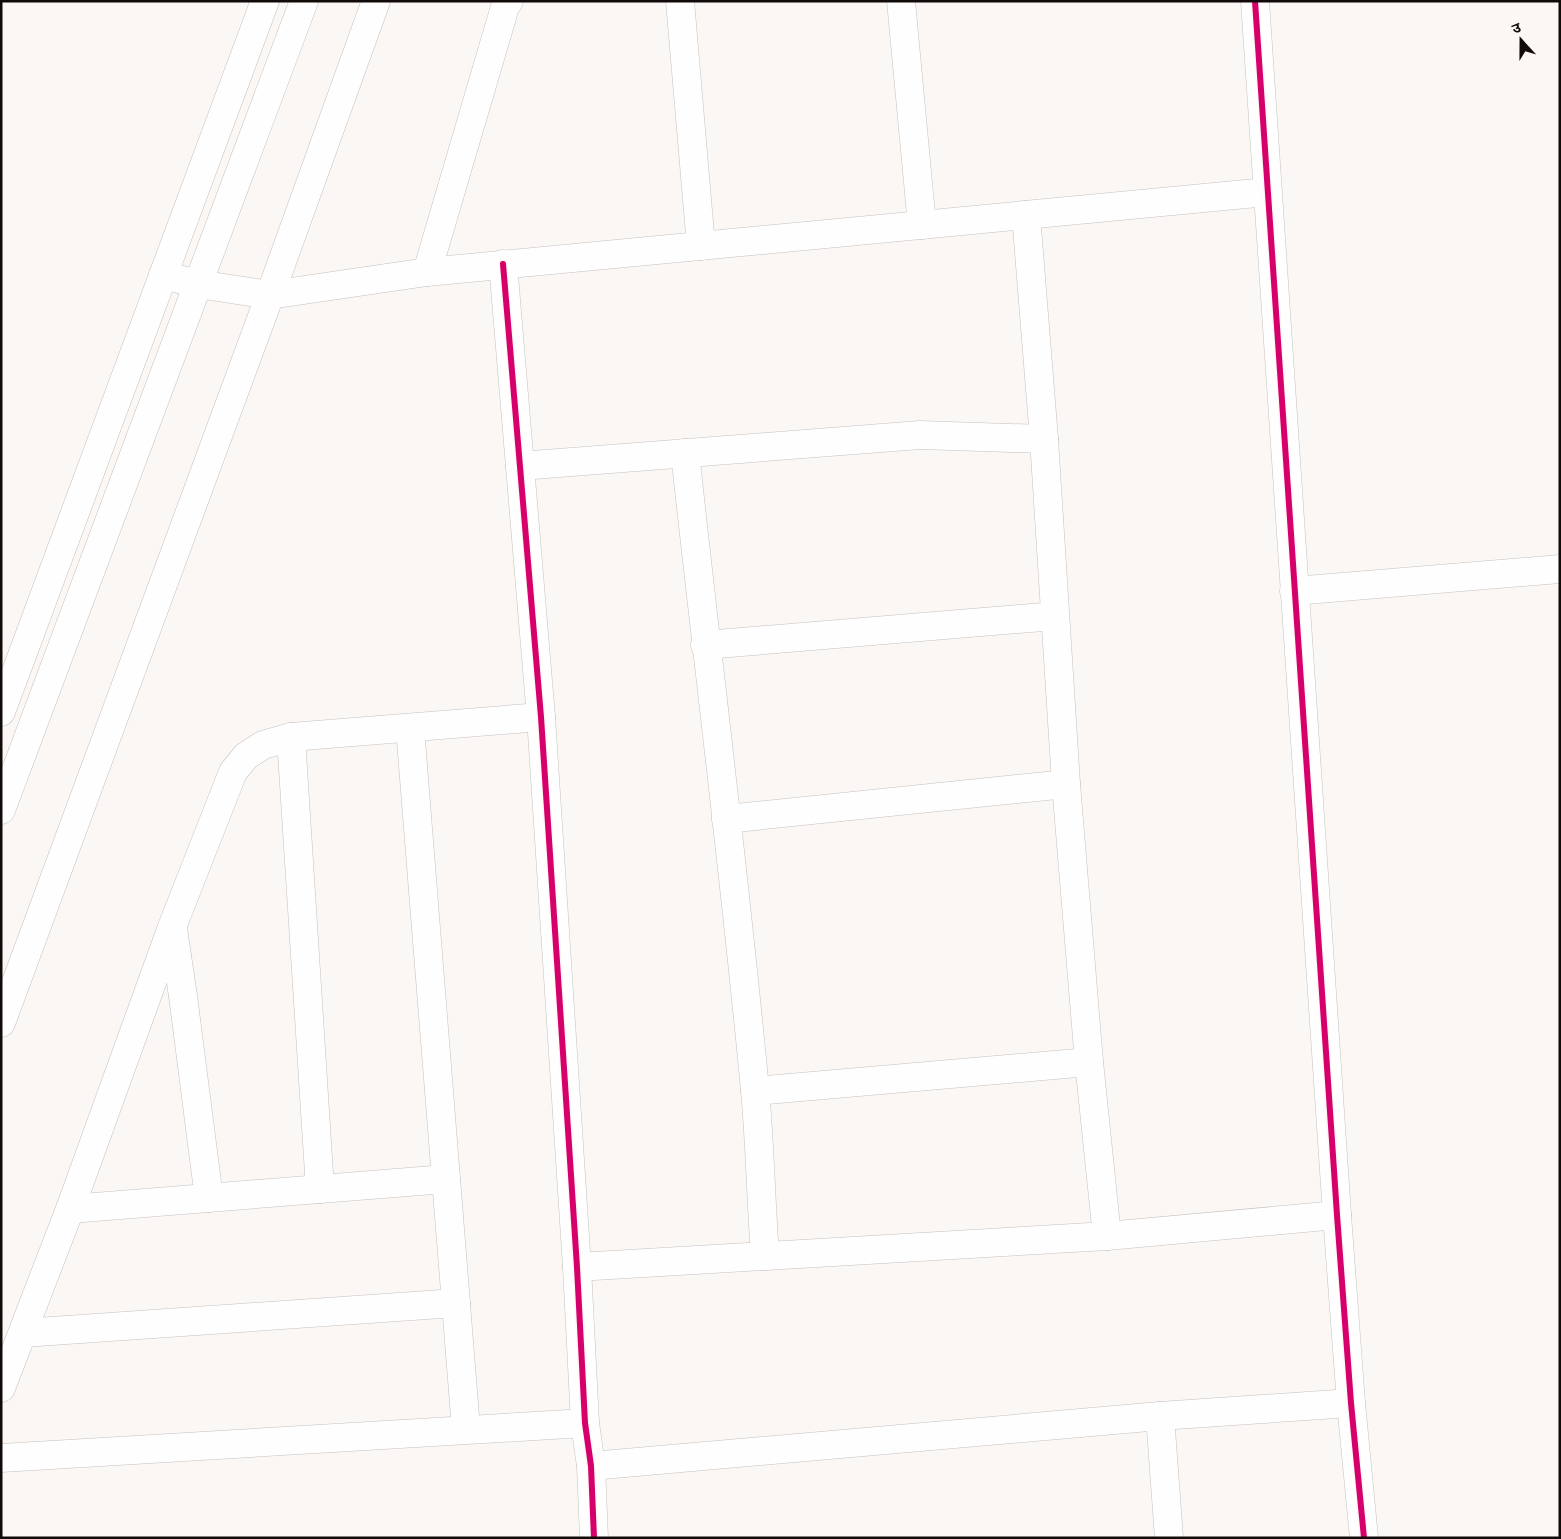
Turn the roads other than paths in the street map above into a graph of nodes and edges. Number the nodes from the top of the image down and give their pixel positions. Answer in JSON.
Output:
{"nodes":[{"id":1,"x":265,"y":1,"type":"edge"},
{"id":2,"x":304,"y":1,"type":"edge"},
{"id":3,"x":376,"y":1,"type":"edge"},
{"id":4,"x":509,"y":1,"type":"edge"},
{"id":5,"x":680,"y":1,"type":"edge"},
{"id":6,"x":901,"y":1,"type":"edge"},
{"id":7,"x":1254,"y":1,"type":"edge"},
{"id":8,"x":1267,"y":192,"type":"junction"},
{"id":9,"x":1026,"y":215,"type":"junction"},
{"id":10,"x":922,"y":225,"type":"junction"},
{"id":11,"x":702,"y":246,"type":"junction"},
{"id":12,"x":503,"y":264,"type":"junction"},
{"id":13,"x":427,"y":272,"type":"junction"},
{"id":14,"x":163,"y":275,"type":"junction"},
{"id":15,"x":198,"y":284,"type":"junction"},
{"id":16,"x":270,"y":295,"type":"junction"},
{"id":17,"x":1044,"y":439,"type":"junction"},
{"id":18,"x":685,"y":453,"type":"junction"},
{"id":19,"x":520,"y":466,"type":"junction"},
{"id":20,"x":1560,"y":569,"type":"edge"},
{"id":21,"x":1294,"y":591,"type":"junction"},
{"id":22,"x":1055,"y":616,"type":"junction"},
{"id":23,"x":705,"y":645,"type":"junction"},
{"id":24,"x":1,"y":712,"type":"edge"},
{"id":25,"x":541,"y":717,"type":"junction"},
{"id":26,"x":410,"y":728,"type":"junction"},
{"id":27,"x":291,"y":737,"type":"junction"},
{"id":28,"x":1066,"y":784,"type":"junction"},
{"id":29,"x":1,"y":810,"type":"edge"},
{"id":30,"x":726,"y":819,"type":"junction"},
{"id":31,"x":172,"y":927,"type":"junction"},
{"id":32,"x":1,"y":1023,"type":"edge"},
{"id":33,"x":1089,"y":1062,"type":"junction"},
{"id":34,"x":755,"y":1092,"type":"junction"},
{"id":35,"x":446,"y":1179,"type":"junction"},
{"id":36,"x":320,"y":1189,"type":"junction"},
{"id":37,"x":208,"y":1198,"type":"junction"},
{"id":38,"x":70,"y":1209,"type":"junction"},
{"id":39,"x":1337,"y":1215,"type":"junction"},
{"id":40,"x":1107,"y":1236,"type":"junction"},
{"id":41,"x":765,"y":1256,"type":"junction"},
{"id":42,"x":577,"y":1267,"type":"junction"},
{"id":43,"x":456,"y":1303,"type":"junction"},
{"id":44,"x":23,"y":1333,"type":"junction"},
{"id":45,"x":1,"y":1388,"type":"edge"},
{"id":46,"x":1351,"y":1403,"type":"junction"},
{"id":47,"x":1160,"y":1416,"type":"junction"},
{"id":48,"x":585,"y":1423,"type":"junction"},
{"id":49,"x":466,"y":1429,"type":"junction"},
{"id":50,"x":1,"y":1458,"type":"edge"},
{"id":51,"x":591,"y":1466,"type":"junction"},
{"id":52,"x":594,"y":1538,"type":"edge"},
{"id":53,"x":1169,"y":1538,"type":"edge"},
{"id":54,"x":1364,"y":1538,"type":"edge"}],
"edges":[{"from":1,"to":14,"type":"street"},
{"from":2,"to":15,"type":"street"},
{"from":3,"to":16,"type":"street"},
{"from":4,"to":13,"type":"street"},
{"from":5,"to":11,"type":"street"},
{"from":6,"to":10,"type":"street"},
{"from":7,"to":8,"type":"street"},
{"from":8,"to":9,"type":"street"},
{"from":8,"to":21,"type":"street"},
{"from":9,"to":10,"type":"street"},
{"from":9,"to":17,"type":"street"},
{"from":10,"to":11,"type":"street"},
{"from":11,"to":12,"type":"street"},
{"from":12,"to":13,"type":"street"},
{"from":12,"to":19,"type":"street"},
{"from":13,"to":16,"type":"street"},
{"from":14,"to":15,"type":"street"},
{"from":14,"to":24,"type":"street"},
{"from":15,"to":16,"type":"street"},
{"from":15,"to":29,"type":"street"},
{"from":16,"to":32,"type":"street"},
{"from":17,"to":18,"type":"street"},
{"from":17,"to":22,"type":"street"},
{"from":18,"to":19,"type":"street"},
{"from":18,"to":23,"type":"street"},
{"from":19,"to":25,"type":"street"},
{"from":20,"to":21,"type":"street"},
{"from":21,"to":39,"type":"street"},
{"from":22,"to":23,"type":"street"},
{"from":22,"to":28,"type":"street"},
{"from":23,"to":30,"type":"street"},
{"from":25,"to":26,"type":"street"},
{"from":25,"to":42,"type":"street"},
{"from":26,"to":27,"type":"street"},
{"from":26,"to":35,"type":"street"},
{"from":27,"to":31,"type":"street"},
{"from":27,"to":36,"type":"street"},
{"from":28,"to":30,"type":"street"},
{"from":28,"to":33,"type":"street"},
{"from":30,"to":34,"type":"street"},
{"from":31,"to":37,"type":"street"},
{"from":31,"to":38,"type":"street"},
{"from":33,"to":34,"type":"street"},
{"from":33,"to":40,"type":"street"},
{"from":34,"to":41,"type":"street"},
{"from":35,"to":36,"type":"street"},
{"from":35,"to":43,"type":"street"},
{"from":36,"to":37,"type":"street"},
{"from":37,"to":38,"type":"street"},
{"from":38,"to":44,"type":"street"},
{"from":39,"to":40,"type":"street"},
{"from":39,"to":46,"type":"street"},
{"from":40,"to":41,"type":"street"},
{"from":41,"to":42,"type":"street"},
{"from":42,"to":48,"type":"street"},
{"from":43,"to":44,"type":"street"},
{"from":43,"to":49,"type":"street"},
{"from":44,"to":45,"type":"street"},
{"from":46,"to":47,"type":"street"},
{"from":46,"to":54,"type":"street"},
{"from":47,"to":51,"type":"street"},
{"from":47,"to":53,"type":"street"},
{"from":48,"to":49,"type":"street"},
{"from":48,"to":51,"type":"street"},
{"from":49,"to":50,"type":"street"},
{"from":51,"to":52,"type":"street"}]}
